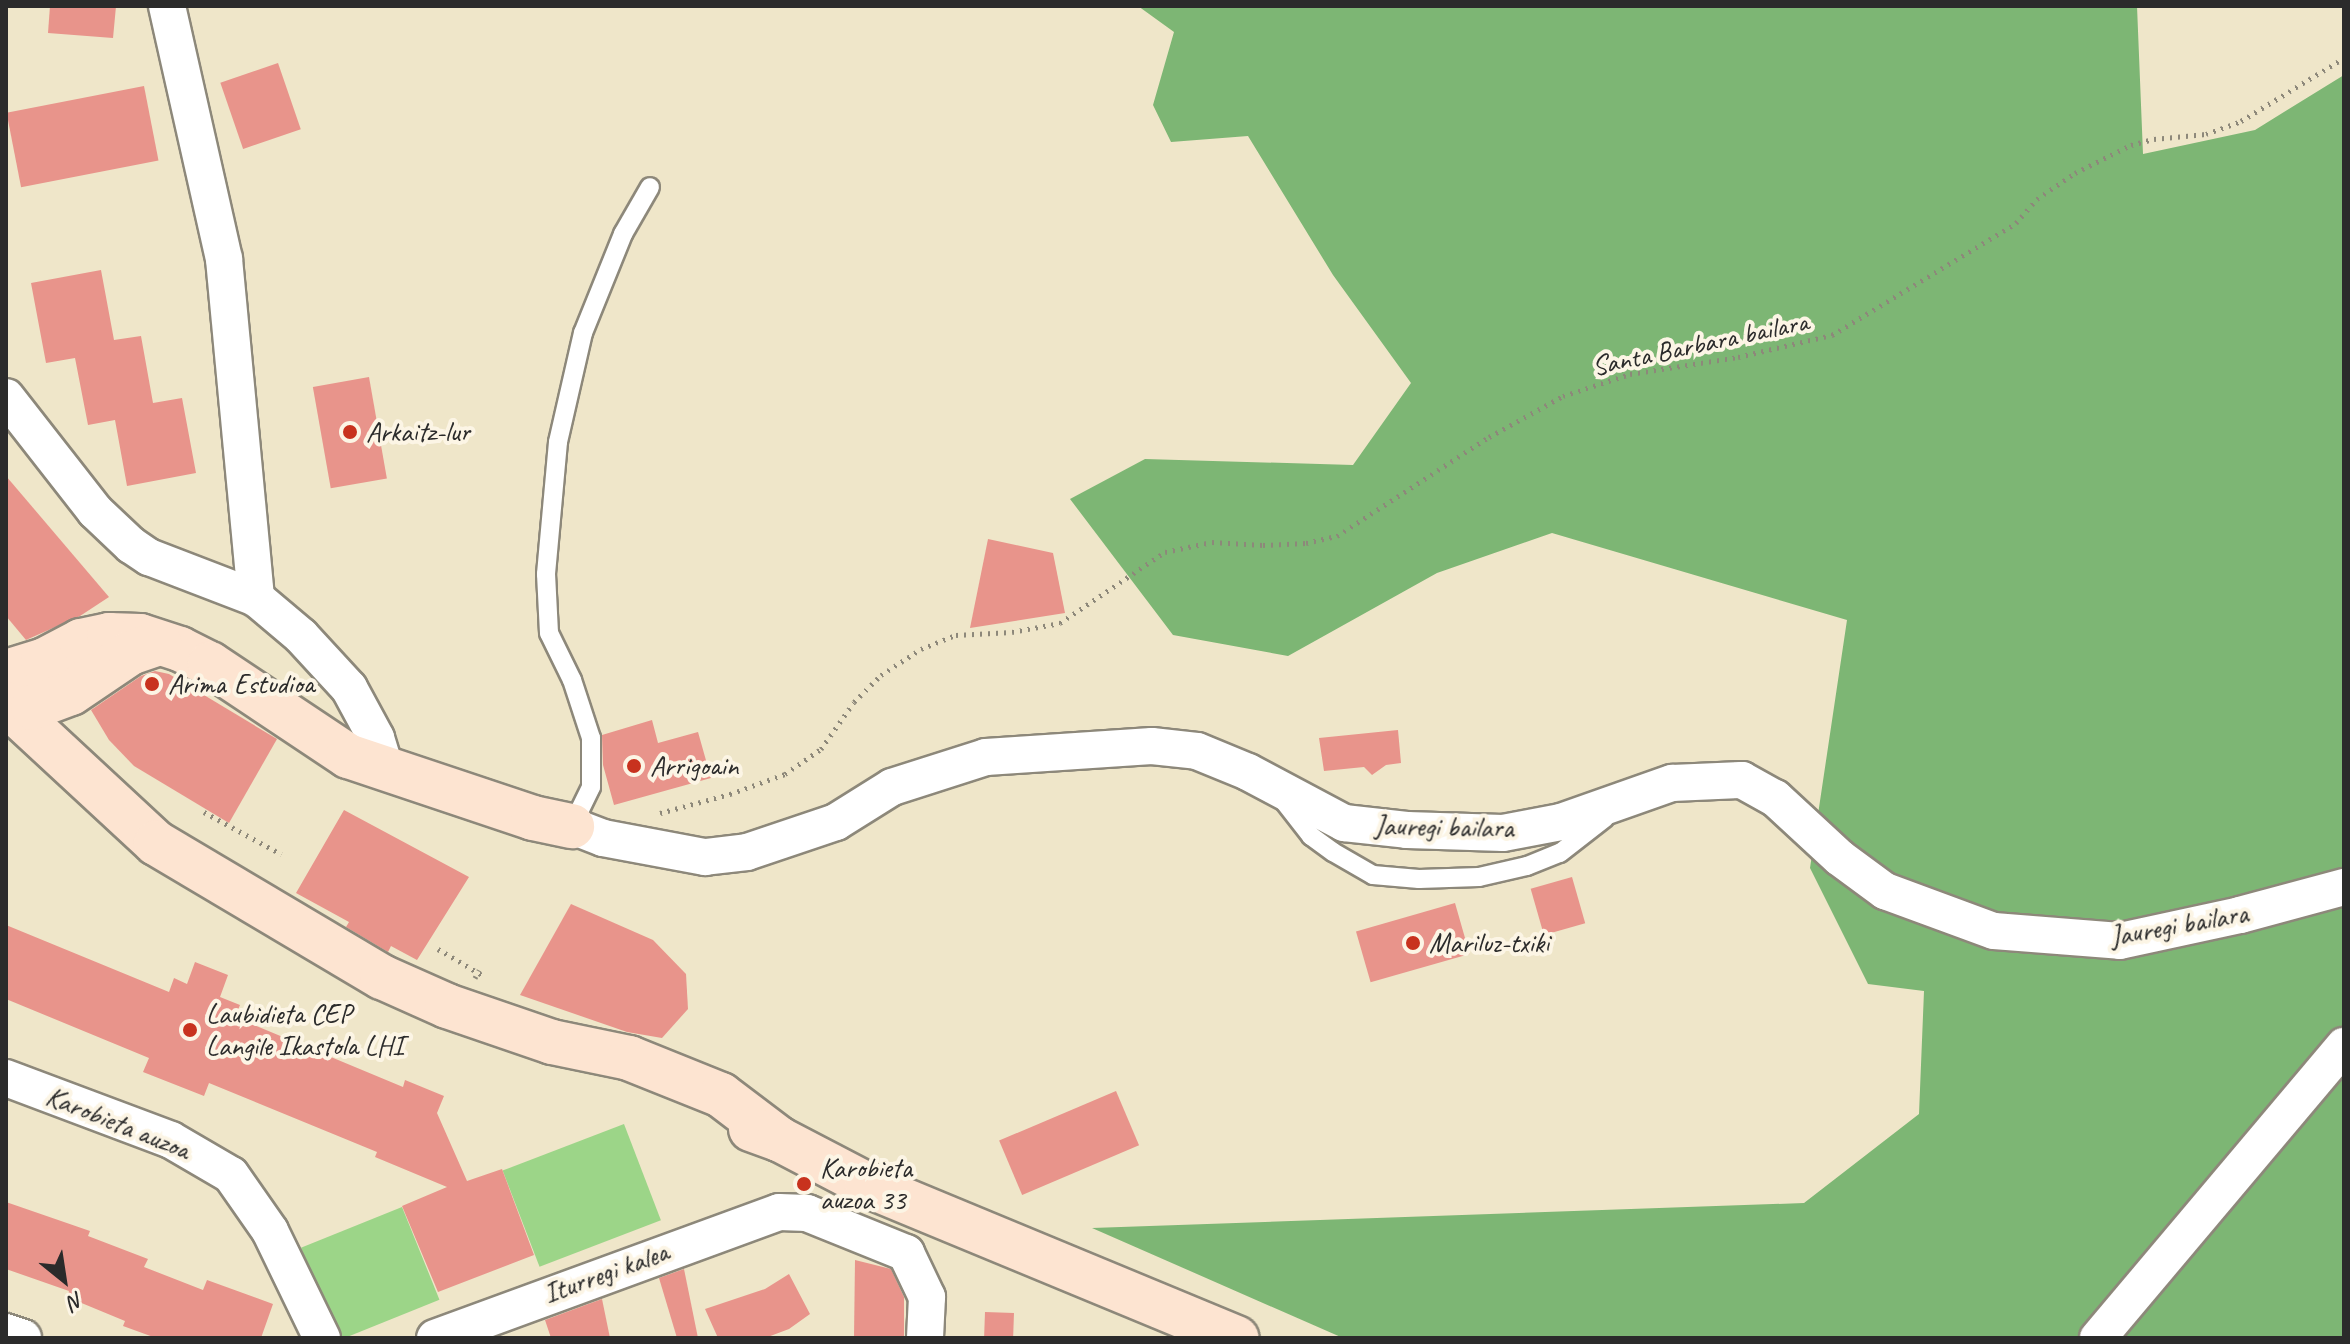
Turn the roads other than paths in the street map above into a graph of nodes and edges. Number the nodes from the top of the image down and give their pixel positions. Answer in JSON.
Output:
{"nodes":[{"id":1,"x":167,"y":6,"type":"edge"},
{"id":2,"x":650,"y":187,"type":"dead end"},
{"id":3,"x":6,"y":397,"type":"edge"},
{"id":4,"x":256,"y":598,"type":"junction"},
{"id":5,"x":159,"y":643,"type":"junction"},
{"id":6,"x":84,"y":686,"type":"junction"},
{"id":7,"x":8,"y":695,"type":"edge"},
{"id":8,"x":385,"y":768,"type":"junction"},
{"id":9,"x":79,"y":775,"type":"junction"},
{"id":10,"x":1273,"y":787,"type":"junction"},
{"id":11,"x":1631,"y":796,"type":"junction"},
{"id":12,"x":572,"y":826,"type":"junction"},
{"id":13,"x":2344,"y":887,"type":"edge"},
{"id":14,"x":2344,"y":1046,"type":"edge"},
{"id":15,"x":6,"y":1078,"type":"edge"},
{"id":16,"x":6,"y":1332,"type":"edge"},
{"id":17,"x":23,"y":1338,"type":"edge"},
{"id":18,"x":322,"y":1338,"type":"edge"},
{"id":19,"x":435,"y":1338,"type":"edge"},
{"id":20,"x":925,"y":1338,"type":"edge"},
{"id":21,"x":1237,"y":1338,"type":"edge"},
{"id":22,"x":2098,"y":1338,"type":"edge"}],
"edges":[{"from":1,"to":4,"type":"street"},
{"from":2,"to":12,"type":"lane"},
{"from":3,"to":4,"type":"street"},
{"from":4,"to":8,"type":"street"},
{"from":5,"to":6,"type":"main road"},
{"from":5,"to":7,"type":"main road"},
{"from":5,"to":8,"type":"main road"},
{"from":6,"to":7,"type":"main road"},
{"from":6,"to":9,"type":"main road"},
{"from":7,"to":9,"type":"main road"},
{"from":8,"to":12,"type":"main road"},
{"from":9,"to":21,"type":"main road"},
{"from":10,"to":11,"type":"street","name":"Jauregi bailara"},
{"from":10,"to":11,"type":"lane"},
{"from":10,"to":12,"type":"street","name":"Jauregi bailara"},
{"from":11,"to":13,"type":"street","name":"Jauregi bailara"},
{"from":14,"to":22,"type":"street"},
{"from":15,"to":18,"type":"street","name":"Karobieta auzoa"},
{"from":16,"to":17,"type":"street"},
{"from":19,"to":20,"type":"street","name":"Iturregi kalea"}]}
